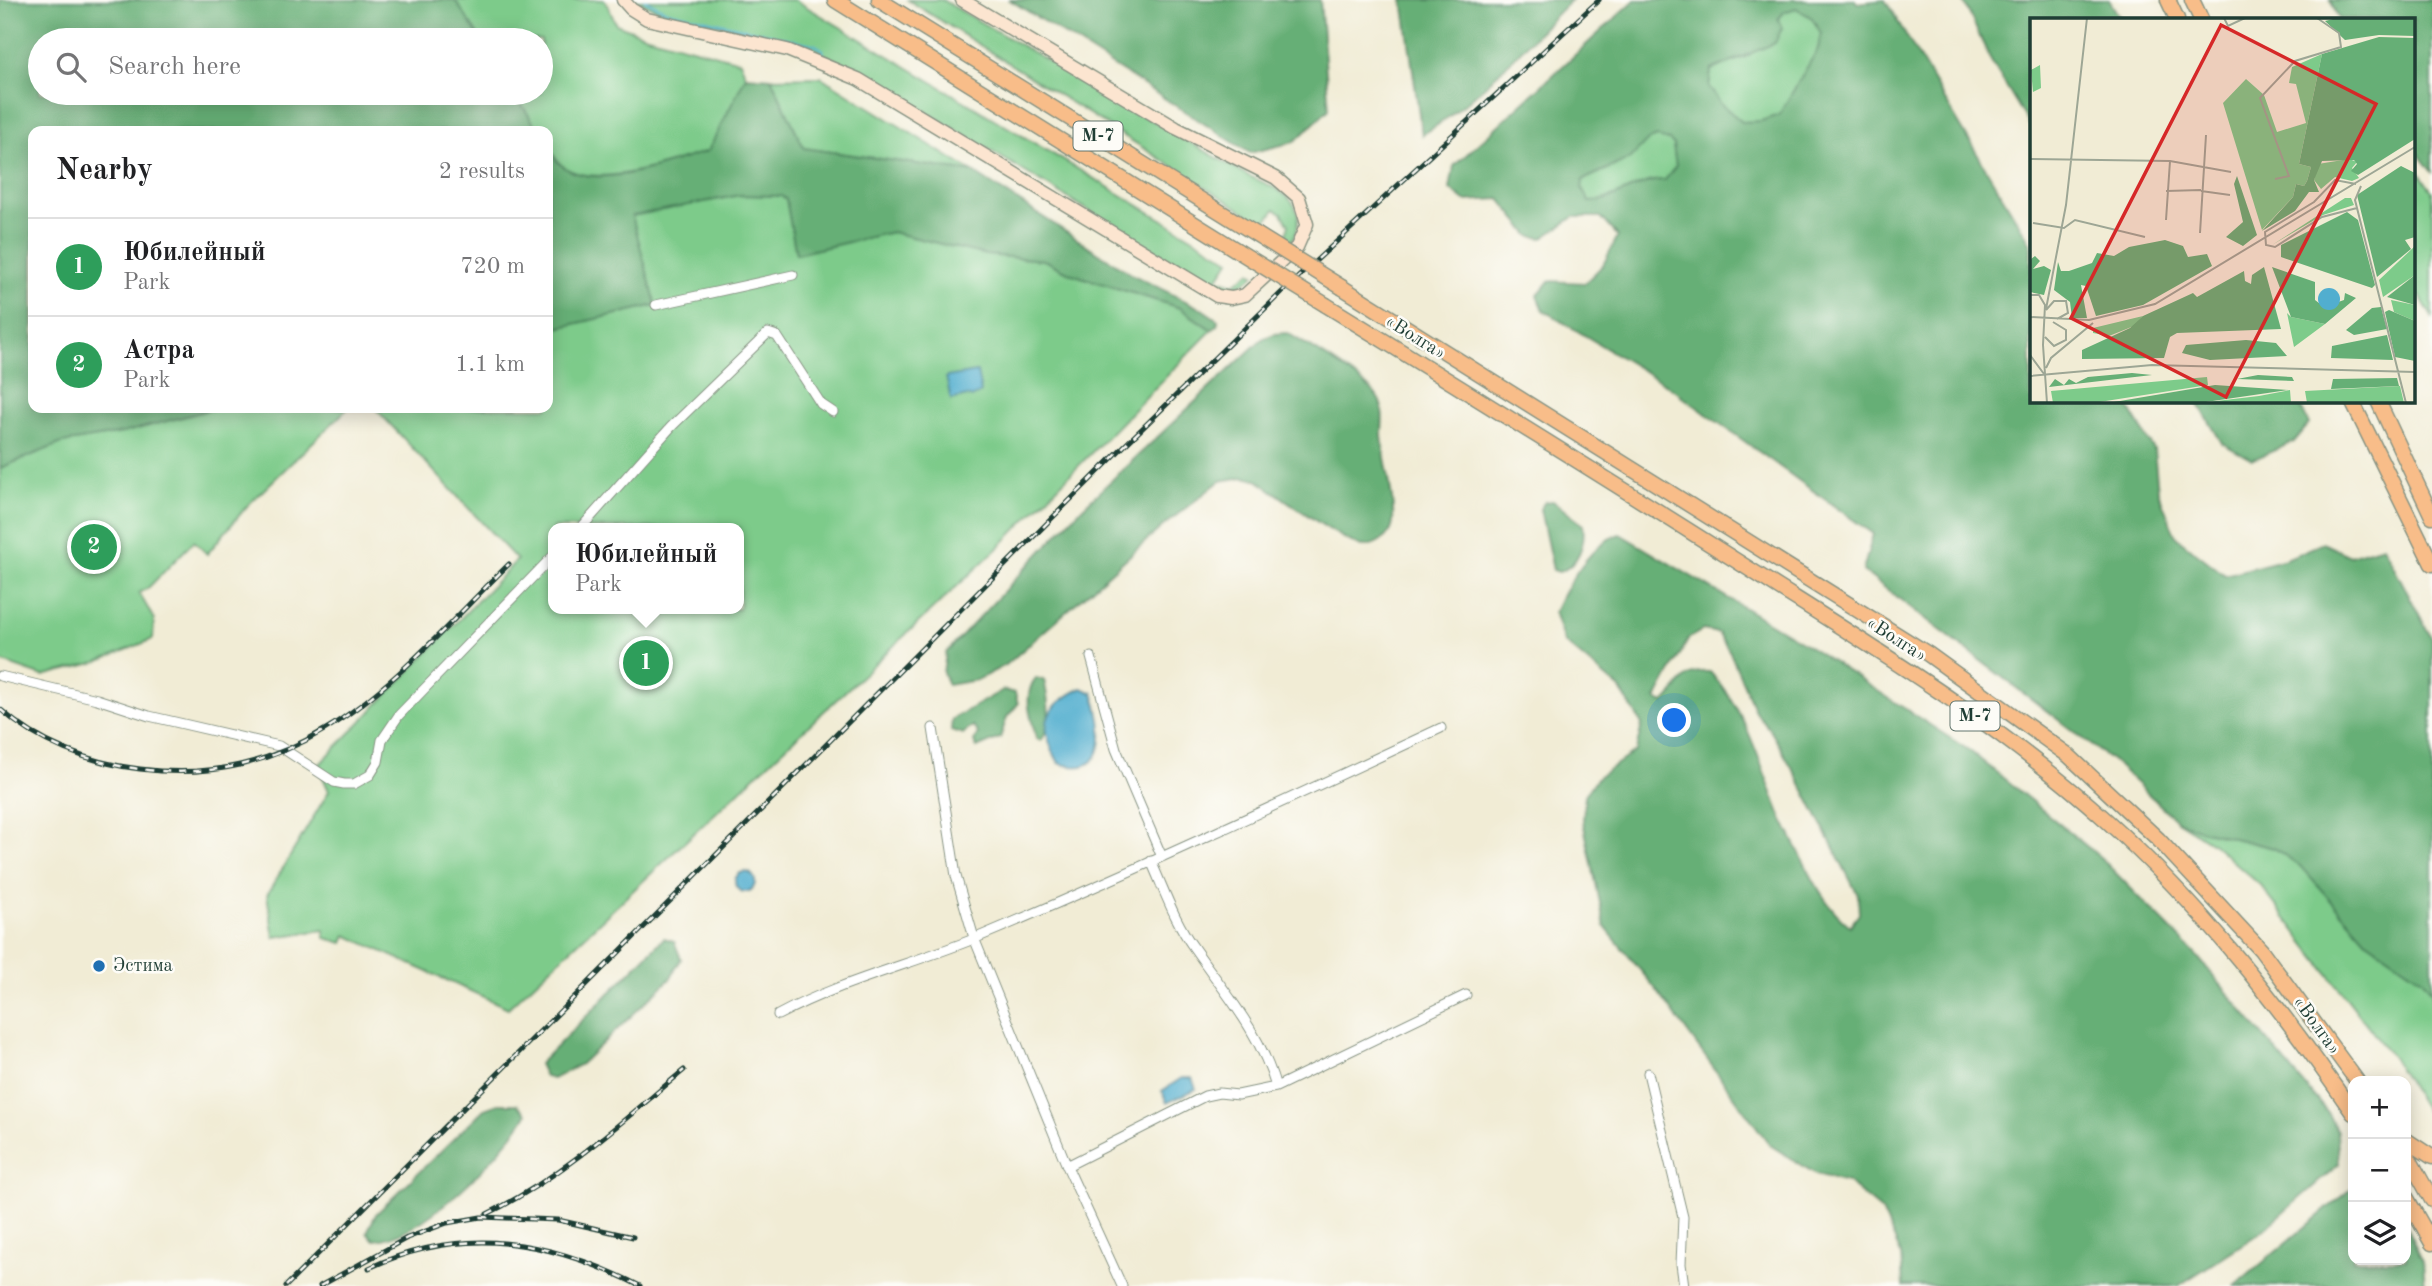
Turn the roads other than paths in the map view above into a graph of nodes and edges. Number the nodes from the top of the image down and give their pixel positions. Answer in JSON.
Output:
{"nodes":[{"id":1,"x":623,"y":0,"type":"edge"},
{"id":2,"x":835,"y":0,"type":"edge"},
{"id":3,"x":879,"y":0,"type":"edge"},
{"id":4,"x":962,"y":0,"type":"edge"},
{"id":5,"x":2168,"y":0,"type":"edge"},
{"id":6,"x":2192,"y":0,"type":"edge"},
{"id":7,"x":2177,"y":18,"type":"edge"},
{"id":8,"x":2201,"y":18,"type":"edge"},
{"id":9,"x":793,"y":275,"type":"dead end"},
{"id":10,"x":656,"y":305,"type":"dead end"},
{"id":11,"x":2352,"y":402,"type":"edge"},
{"id":12,"x":2378,"y":402,"type":"edge"},
{"id":13,"x":833,"y":412,"type":"dead end"},
{"id":14,"x":2432,"y":516,"type":"edge"},
{"id":15,"x":585,"y":523,"type":"edge"},
{"id":16,"x":548,"y":561,"type":"edge"},
{"id":17,"x":2432,"y":564,"type":"edge"},
{"id":18,"x":1091,"y":657,"type":"dead end"},
{"id":19,"x":0,"y":676,"type":"edge"},
{"id":20,"x":933,"y":728,"type":"dead end"},
{"id":21,"x":1441,"y":728,"type":"dead end"},
{"id":22,"x":1162,"y":856,"type":"junction"},
{"id":23,"x":1151,"y":861,"type":"junction"},
{"id":24,"x":974,"y":938,"type":"junction"},
{"id":25,"x":1466,"y":995,"type":"dead end"},
{"id":26,"x":778,"y":1015,"type":"dead end"},
{"id":27,"x":1648,"y":1073,"type":"dead end"},
{"id":28,"x":2353,"y":1076,"type":"edge"},
{"id":29,"x":1276,"y":1087,"type":"junction"},
{"id":30,"x":2348,"y":1106,"type":"edge"},
{"id":31,"x":2411,"y":1143,"type":"edge"},
{"id":32,"x":2432,"y":1157,"type":"edge"},
{"id":33,"x":2411,"y":1162,"type":"edge"},
{"id":34,"x":1067,"y":1166,"type":"junction"},
{"id":35,"x":2432,"y":1200,"type":"edge"},
{"id":36,"x":2409,"y":1202,"type":"edge"},
{"id":37,"x":2432,"y":1243,"type":"edge"},
{"id":38,"x":1122,"y":1286,"type":"edge"},
{"id":39,"x":1684,"y":1286,"type":"edge"}],
"edges":[{"from":1,"to":4,"type":"main road"},
{"from":2,"to":30,"type":"highway","name":"«Волга»","number":"М-7","bridge":true},
{"from":3,"to":28,"type":"highway","name":"«Волга»","number":"М-7","bridge":true},
{"from":5,"to":7,"type":"highway"},
{"from":6,"to":8,"type":"highway"},
{"from":9,"to":10,"type":"street"},
{"from":11,"to":17,"type":"highway"},
{"from":12,"to":14,"type":"highway"},
{"from":13,"to":15,"type":"street"},
{"from":16,"to":19,"type":"street"},
{"from":18,"to":22,"type":"street"},
{"from":20,"to":24,"type":"street"},
{"from":21,"to":22,"type":"street"},
{"from":22,"to":23,"type":"street"},
{"from":23,"to":24,"type":"street"},
{"from":23,"to":29,"type":"street"},
{"from":24,"to":26,"type":"street"},
{"from":24,"to":34,"type":"street"},
{"from":25,"to":29,"type":"street"},
{"from":27,"to":39,"type":"street"},
{"from":29,"to":34,"type":"street"},
{"from":31,"to":32,"type":"highway"},
{"from":33,"to":35,"type":"highway"},
{"from":34,"to":38,"type":"street"},
{"from":36,"to":37,"type":"highway"}]}
